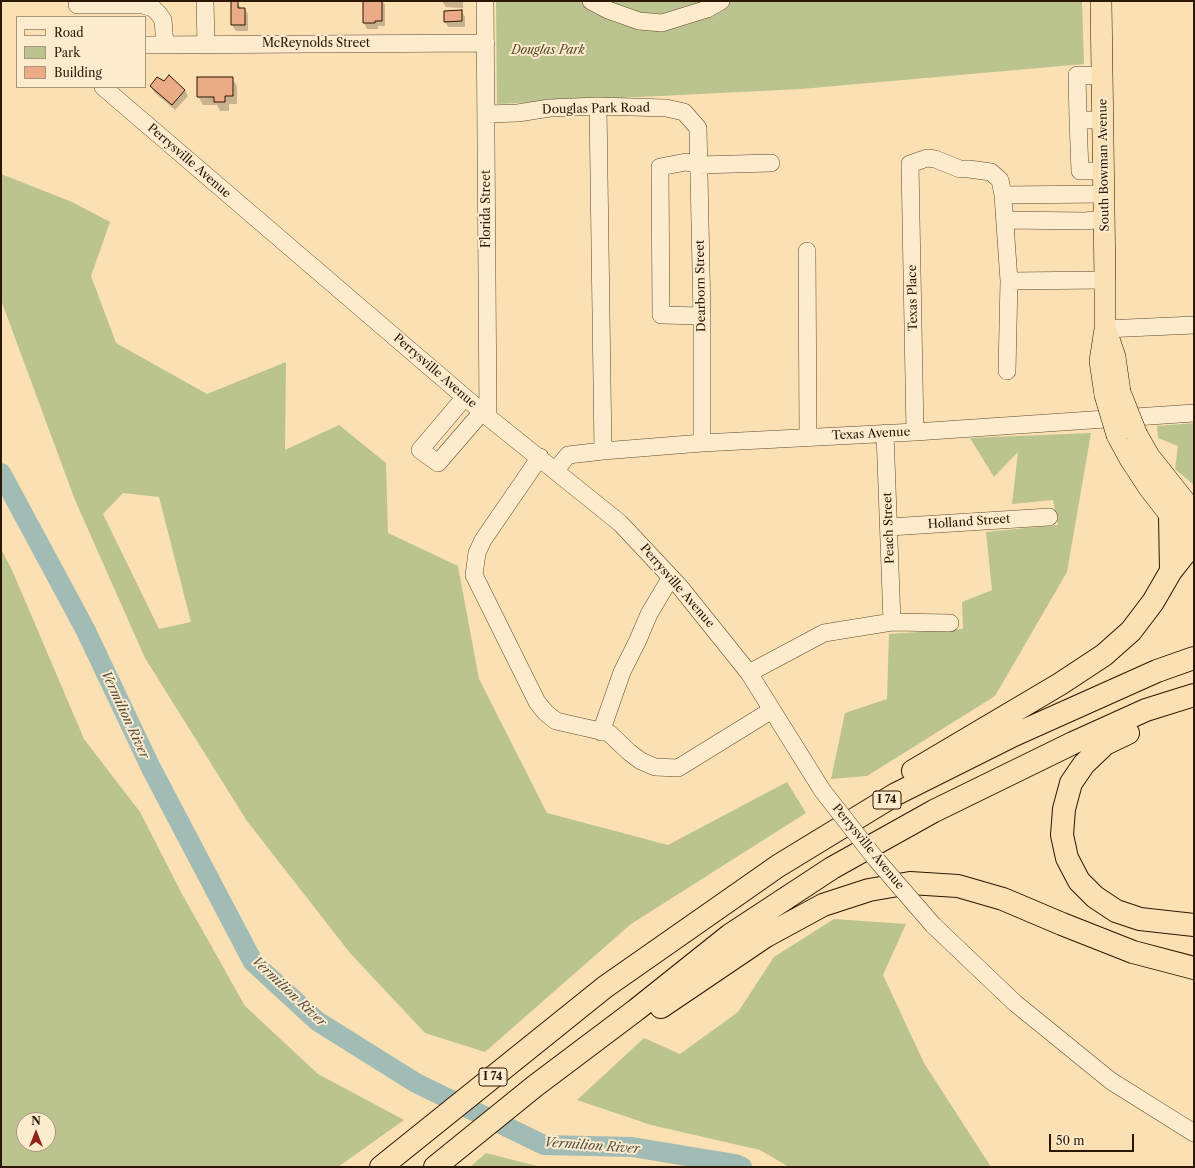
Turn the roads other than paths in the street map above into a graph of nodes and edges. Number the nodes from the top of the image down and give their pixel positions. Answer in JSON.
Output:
{"nodes":[{"id":1,"x":205,"y":1,"type":"edge"},
{"id":2,"x":485,"y":1,"type":"edge"},
{"id":3,"x":591,"y":1,"type":"edge"},
{"id":4,"x":721,"y":1,"type":"edge"},
{"id":5,"x":1101,"y":1,"type":"edge"},
{"id":6,"x":77,"y":8,"type":"edge"},
{"id":7,"x":486,"y":43,"type":"junction"},
{"id":8,"x":146,"y":45,"type":"edge"},
{"id":9,"x":165,"y":45,"type":"junction"},
{"id":10,"x":206,"y":45,"type":"junction"},
{"id":11,"x":1102,"y":76,"type":"junction"},
{"id":12,"x":104,"y":88,"type":"edge"},
{"id":13,"x":598,"y":106,"type":"junction"},
{"id":14,"x":486,"y":114,"type":"junction"},
{"id":15,"x":1078,"y":120,"type":"junction"},
{"id":16,"x":1103,"y":120,"type":"junction"},
{"id":17,"x":698,"y":128,"type":"joint"},
{"id":18,"x":771,"y":163,"type":"dead end"},
{"id":19,"x":699,"y":165,"type":"junction"},
{"id":20,"x":1104,"y":171,"type":"junction"},
{"id":21,"x":1105,"y":194,"type":"junction"},
{"id":22,"x":1003,"y":195,"type":"junction"},
{"id":23,"x":1105,"y":219,"type":"junction"},
{"id":24,"x":1005,"y":220,"type":"junction"},
{"id":25,"x":807,"y":251,"type":"dead end"},
{"id":26,"x":1106,"y":280,"type":"junction"},
{"id":27,"x":1008,"y":281,"type":"junction"},
{"id":28,"x":702,"y":316,"type":"junction"},
{"id":29,"x":1194,"y":325,"type":"edge"},
{"id":30,"x":1105,"y":328,"type":"junction"},
{"id":31,"x":1007,"y":372,"type":"dead end"},
{"id":32,"x":465,"y":397,"type":"junction"},
{"id":33,"x":1194,"y":413,"type":"edge"},
{"id":34,"x":485,"y":414,"type":"junction"},
{"id":35,"x":915,"y":432,"type":"junction"},
{"id":36,"x":885,"y":433,"type":"junction"},
{"id":37,"x":1127,"y":435,"type":"junction"},
{"id":38,"x":808,"y":438,"type":"junction"},
{"id":39,"x":702,"y":443,"type":"junction"},
{"id":40,"x":603,"y":451,"type":"junction"},
{"id":41,"x":540,"y":457,"type":"junction"},
{"id":42,"x":556,"y":470,"type":"junction"},
{"id":43,"x":1194,"y":514,"type":"edge"},
{"id":44,"x":1170,"y":515,"type":"junction"},
{"id":45,"x":1049,"y":517,"type":"dead end"},
{"id":46,"x":889,"y":527,"type":"junction"},
{"id":47,"x":1194,"y":537,"type":"edge"},
{"id":48,"x":1194,"y":542,"type":"edge"},
{"id":49,"x":1171,"y":571,"type":"junction"},
{"id":50,"x":671,"y":578,"type":"junction"},
{"id":51,"x":892,"y":622,"type":"junction"},
{"id":52,"x":950,"y":623,"type":"dead end"},
{"id":53,"x":1194,"y":658,"type":"edge"},
{"id":54,"x":749,"y":673,"type":"junction"},
{"id":55,"x":1194,"y":695,"type":"edge"},
{"id":56,"x":1194,"y":700,"type":"edge"},
{"id":57,"x":772,"y":710,"type":"junction"},
{"id":58,"x":601,"y":732,"type":"junction"},
{"id":59,"x":1194,"y":925,"type":"edge"},
{"id":60,"x":1194,"y":968,"type":"edge"},
{"id":61,"x":605,"y":987,"type":"junction"},
{"id":62,"x":641,"y":1013,"type":"junction"},
{"id":63,"x":1194,"y":1133,"type":"edge"},
{"id":64,"x":382,"y":1167,"type":"edge"},
{"id":65,"x":435,"y":1167,"type":"edge"}],
"edges":[{"from":1,"to":10,"type":"street"},
{"from":2,"to":7,"type":"street","name":"Florida Street"},
{"from":3,"to":4,"type":"street"},
{"from":5,"to":11,"type":"main road","name":"South Bowman Avenue"},
{"from":6,"to":9,"type":"street"},
{"from":7,"to":10,"type":"street","name":"McReynolds Street"},
{"from":7,"to":14,"type":"street","name":"Florida Street"},
{"from":8,"to":9,"type":"street","name":"McReynolds Street"},
{"from":9,"to":10,"type":"street","name":"McReynolds Street"},
{"from":11,"to":15,"type":"street"},
{"from":11,"to":16,"type":"main road","name":"South Bowman Avenue"},
{"from":12,"to":32,"type":"street","name":"Perrysville Avenue"},
{"from":13,"to":14,"type":"street","name":"Douglas Park Road"},
{"from":13,"to":17,"type":"street","name":"Douglas Park Road"},
{"from":13,"to":40,"type":"street"},
{"from":14,"to":34,"type":"street","name":"Florida Street"},
{"from":15,"to":16,"type":"street"},
{"from":15,"to":20,"type":"street"},
{"from":16,"to":20,"type":"main road","name":"South Bowman Avenue"},
{"from":17,"to":19,"type":"street","name":"Dearborn Street"},
{"from":18,"to":19,"type":"street"},
{"from":19,"to":28,"type":"street","name":"Dearborn Street"},
{"from":19,"to":28,"type":"street"},
{"from":20,"to":21,"type":"main road","name":"South Bowman Avenue"},
{"from":21,"to":22,"type":"street"},
{"from":21,"to":23,"type":"main road","name":"South Bowman Avenue"},
{"from":22,"to":24,"type":"street"},
{"from":22,"to":35,"type":"street","name":"Texas Place"},
{"from":23,"to":24,"type":"street"},
{"from":23,"to":26,"type":"main road","name":"South Bowman Avenue"},
{"from":24,"to":27,"type":"street"},
{"from":25,"to":38,"type":"street"},
{"from":26,"to":27,"type":"street"},
{"from":26,"to":30,"type":"main road","name":"South Bowman Avenue"},
{"from":27,"to":31,"type":"street"},
{"from":28,"to":39,"type":"street","name":"Dearborn Street"},
{"from":29,"to":30,"type":"street"},
{"from":30,"to":37,"type":"main road","name":"South Bowman Avenue","bridge":true},
{"from":32,"to":34,"type":"street","name":"Perrysville Avenue"},
{"from":32,"to":34,"type":"street"},
{"from":33,"to":35,"type":"street","name":"Texas Avenue"},
{"from":34,"to":41,"type":"street","name":"Perrysville Avenue"},
{"from":35,"to":36,"type":"street","name":"Texas Avenue"},
{"from":36,"to":38,"type":"street","name":"Texas Avenue"},
{"from":36,"to":46,"type":"street","name":"Peach Street"},
{"from":37,"to":43,"type":"main road","name":"South Bowman Avenue"},
{"from":37,"to":44,"type":"main road","name":"South Bowman Avenue"},
{"from":38,"to":39,"type":"street","name":"Texas Avenue"},
{"from":39,"to":40,"type":"street","name":"Texas Avenue"},
{"from":40,"to":42,"type":"street","name":"Texas Avenue"},
{"from":41,"to":42,"type":"street","name":"Perrysville Avenue"},
{"from":41,"to":58,"type":"street"},
{"from":42,"to":50,"type":"street","name":"Perrysville Avenue"},
{"from":44,"to":47,"type":"main road","name":"South Bowman Avenue"},
{"from":44,"to":49,"type":"highway"},
{"from":45,"to":46,"type":"street","name":"Holland Street"},
{"from":46,"to":51,"type":"street","name":"Peach Street"},
{"from":48,"to":49,"type":"highway"},
{"from":49,"to":61,"type":"highway"},
{"from":50,"to":54,"type":"street","name":"Perrysville Avenue"},
{"from":50,"to":58,"type":"street"},
{"from":51,"to":52,"type":"street"},
{"from":51,"to":54,"type":"street"},
{"from":53,"to":61,"type":"highway","number":"I 74"},
{"from":54,"to":57,"type":"street","name":"Perrysville Avenue"},
{"from":55,"to":62,"type":"highway","number":"I 74"},
{"from":56,"to":59,"type":"highway"},
{"from":57,"to":58,"type":"street"},
{"from":57,"to":63,"type":"street","name":"Perrysville Avenue","bridge":true},
{"from":60,"to":62,"type":"highway"},
{"from":61,"to":64,"type":"highway","number":"I 74"},
{"from":62,"to":65,"type":"highway","number":"I 74"}]}
